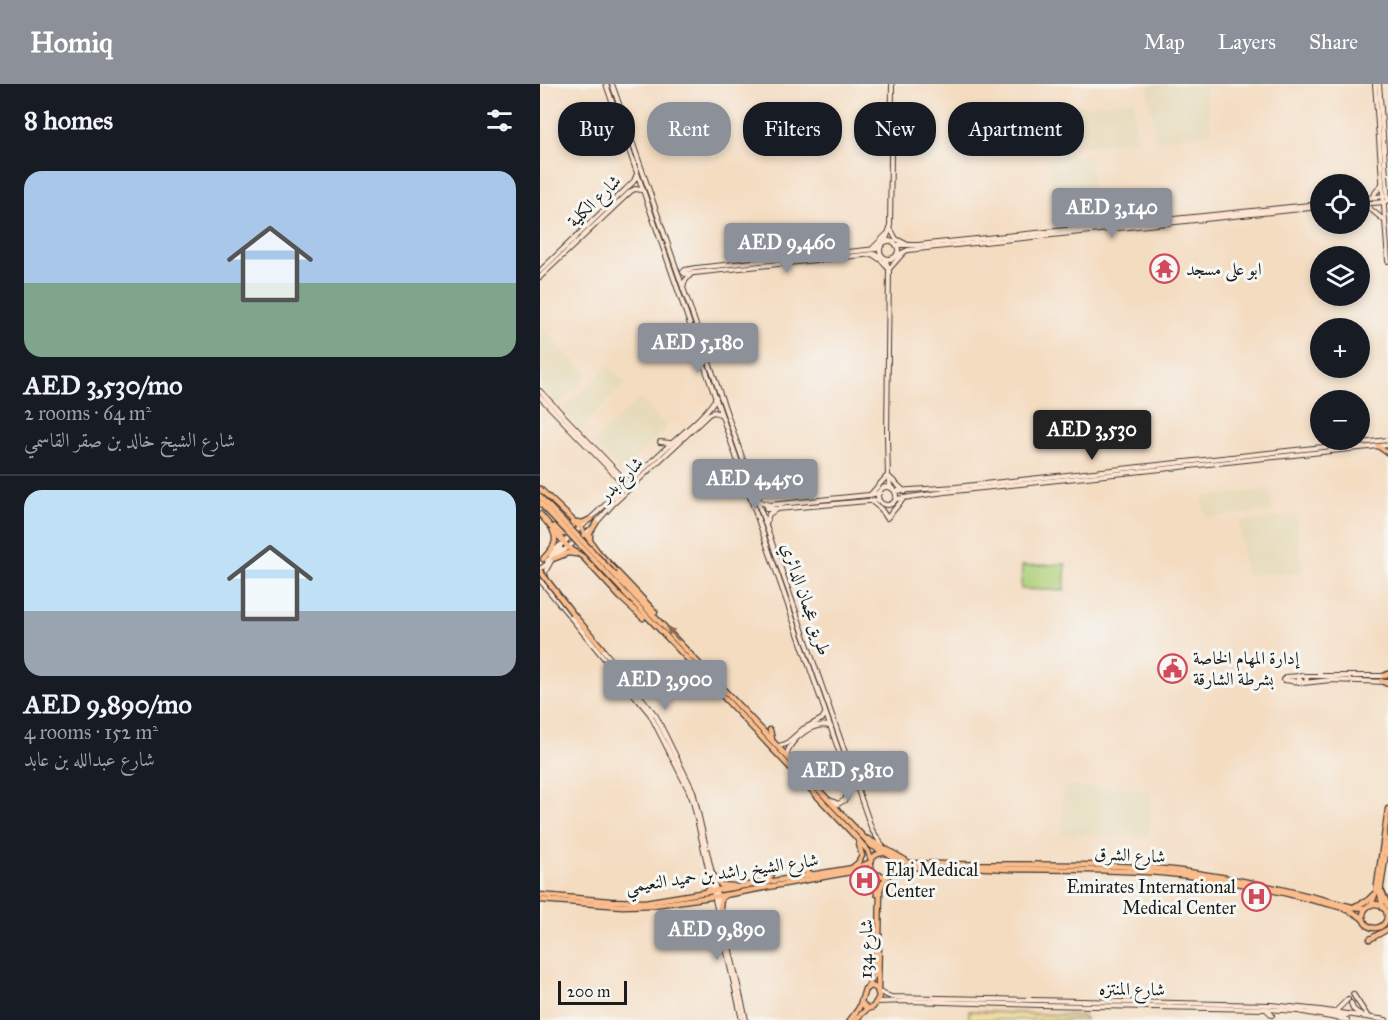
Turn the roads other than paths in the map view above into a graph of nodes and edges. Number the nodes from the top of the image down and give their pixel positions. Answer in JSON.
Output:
{"nodes":[{"id":1,"x":606,"y":84,"type":"edge"},
{"id":2,"x":612,"y":84,"type":"edge"},
{"id":3,"x":892,"y":84,"type":"edge"},
{"id":4,"x":1377,"y":84,"type":"edge"},
{"id":5,"x":637,"y":173,"type":"junction"},
{"id":6,"x":1386,"y":182,"type":"edge"},
{"id":7,"x":629,"y":187,"type":"junction"},
{"id":8,"x":635,"y":189,"type":"junction"},
{"id":9,"x":643,"y":190,"type":"junction"},
{"id":10,"x":1370,"y":198,"type":"joint"},
{"id":11,"x":1386,"y":199,"type":"edge"},
{"id":12,"x":1370,"y":201,"type":"edge"},
{"id":13,"x":1310,"y":206,"type":"edge"},
{"id":14,"x":1310,"y":206,"type":"edge"},
{"id":15,"x":1370,"y":210,"type":"edge"},
{"id":16,"x":1176,"y":218,"type":"junction"},
{"id":17,"x":1385,"y":221,"type":"junction"},
{"id":18,"x":1165,"y":224,"type":"junction"},
{"id":19,"x":1088,"y":227,"type":"junction"},
{"id":20,"x":890,"y":228,"type":"junction"},
{"id":21,"x":1081,"y":232,"type":"junction"},
{"id":22,"x":883,"y":244,"type":"junction"},
{"id":23,"x":895,"y":244,"type":"junction"},
{"id":24,"x":909,"y":248,"type":"junction"},
{"id":25,"x":871,"y":252,"type":"junction"},
{"id":26,"x":895,"y":256,"type":"junction"},
{"id":27,"x":883,"y":257,"type":"junction"},
{"id":28,"x":1388,"y":261,"type":"edge"},
{"id":29,"x":674,"y":262,"type":"junction"},
{"id":30,"x":695,"y":270,"type":"junction"},
{"id":31,"x":889,"y":270,"type":"junction"},
{"id":32,"x":540,"y":271,"type":"edge"},
{"id":33,"x":540,"y":277,"type":"edge"},
{"id":34,"x":683,"y":289,"type":"junction"},
{"id":35,"x":698,"y":344,"type":"junction"},
{"id":36,"x":714,"y":377,"type":"junction"},
{"id":37,"x":540,"y":391,"type":"edge"},
{"id":38,"x":540,"y":397,"type":"edge"},
{"id":39,"x":716,"y":397,"type":"junction"},
{"id":40,"x":711,"y":405,"type":"junction"},
{"id":41,"x":721,"y":414,"type":"junction"},
{"id":42,"x":701,"y":422,"type":"junction"},
{"id":43,"x":1388,"y":435,"type":"edge"},
{"id":44,"x":1385,"y":441,"type":"edge"},
{"id":45,"x":660,"y":442,"type":"dead end"},
{"id":46,"x":671,"y":443,"type":"junction"},
{"id":47,"x":1378,"y":446,"type":"junction"},
{"id":48,"x":1388,"y":446,"type":"edge"},
{"id":49,"x":1388,"y":453,"type":"edge"},
{"id":50,"x":1259,"y":454,"type":"junction"},
{"id":51,"x":1253,"y":460,"type":"junction"},
{"id":52,"x":635,"y":466,"type":"dead end"},
{"id":53,"x":610,"y":467,"type":"junction"},
{"id":54,"x":636,"y":476,"type":"junction"},
{"id":55,"x":888,"y":476,"type":"junction"},
{"id":56,"x":1015,"y":480,"type":"junction"},
{"id":57,"x":630,"y":481,"type":"junction"},
{"id":58,"x":1008,"y":485,"type":"junction"},
{"id":59,"x":540,"y":487,"type":"edge"},
{"id":60,"x":622,"y":488,"type":"junction"},
{"id":61,"x":883,"y":488,"type":"junction"},
{"id":62,"x":891,"y":488,"type":"junction"},
{"id":63,"x":895,"y":491,"type":"junction"},
{"id":64,"x":879,"y":492,"type":"junction"},
{"id":65,"x":906,"y":494,"type":"junction"},
{"id":66,"x":756,"y":496,"type":"junction"},
{"id":67,"x":868,"y":498,"type":"junction"},
{"id":68,"x":540,"y":499,"type":"edge"},
{"id":69,"x":896,"y":499,"type":"junction"},
{"id":70,"x":879,"y":500,"type":"junction"},
{"id":71,"x":777,"y":507,"type":"junction"},
{"id":72,"x":542,"y":515,"type":"edge"},
{"id":73,"x":566,"y":515,"type":"junction"},
{"id":74,"x":591,"y":519,"type":"junction"},
{"id":75,"x":573,"y":521,"type":"junction"},
{"id":76,"x":584,"y":522,"type":"junction"},
{"id":77,"x":596,"y":523,"type":"junction"},
{"id":78,"x":549,"y":524,"type":"junction"},
{"id":79,"x":765,"y":524,"type":"junction"},
{"id":80,"x":581,"y":528,"type":"junction"},
{"id":81,"x":586,"y":533,"type":"junction"},
{"id":82,"x":564,"y":542,"type":"junction"},
{"id":83,"x":559,"y":546,"type":"junction"},
{"id":84,"x":568,"y":547,"type":"junction"},
{"id":85,"x":600,"y":553,"type":"junction"},
{"id":86,"x":607,"y":557,"type":"dead end"},
{"id":87,"x":584,"y":559,"type":"junction"},
{"id":88,"x":542,"y":560,"type":"edge"},
{"id":89,"x":552,"y":560,"type":"junction"},
{"id":90,"x":611,"y":565,"type":"junction"},
{"id":91,"x":541,"y":575,"type":"edge"},
{"id":92,"x":617,"y":575,"type":"junction"},
{"id":93,"x":665,"y":636,"type":"junction"},
{"id":94,"x":671,"y":643,"type":"junction"},
{"id":95,"x":601,"y":649,"type":"junction"},
{"id":96,"x":671,"y":651,"type":"dead end"},
{"id":97,"x":1300,"y":676,"type":"junction"},
{"id":98,"x":1306,"y":676,"type":"junction"},
{"id":99,"x":1385,"y":677,"type":"edge"},
{"id":100,"x":1303,"y":682,"type":"junction"},
{"id":101,"x":1388,"y":683,"type":"edge"},
{"id":102,"x":707,"y":689,"type":"dead end"},
{"id":103,"x":715,"y":689,"type":"junction"},
{"id":104,"x":826,"y":713,"type":"junction"},
{"id":105,"x":822,"y":719,"type":"junction"},
{"id":106,"x":823,"y":724,"type":"junction"},
{"id":107,"x":831,"y":727,"type":"junction"},
{"id":108,"x":753,"y":729,"type":"junction"},
{"id":109,"x":770,"y":730,"type":"dead end"},
{"id":110,"x":753,"y":738,"type":"dead end"},
{"id":111,"x":772,"y":739,"type":"junction"},
{"id":112,"x":791,"y":742,"type":"junction"},
{"id":113,"x":778,"y":746,"type":"junction"},
{"id":114,"x":787,"y":755,"type":"junction"},
{"id":115,"x":794,"y":763,"type":"junction"},
{"id":116,"x":801,"y":763,"type":"dead end"},
{"id":117,"x":848,"y":775,"type":"junction"},
{"id":118,"x":858,"y":788,"type":"junction"},
{"id":119,"x":825,"y":796,"type":"junction"},
{"id":120,"x":1388,"y":809,"type":"edge"},
{"id":121,"x":830,"y":810,"type":"junction"},
{"id":122,"x":843,"y":814,"type":"junction"},
{"id":123,"x":853,"y":825,"type":"junction"},
{"id":124,"x":1388,"y":839,"type":"edge"},
{"id":125,"x":884,"y":850,"type":"junction"},
{"id":126,"x":891,"y":856,"type":"junction"},
{"id":127,"x":871,"y":861,"type":"junction"},
{"id":128,"x":913,"y":863,"type":"junction"},
{"id":129,"x":1020,"y":865,"type":"junction"},
{"id":130,"x":848,"y":869,"type":"junction"},
{"id":131,"x":1014,"y":869,"type":"junction"},
{"id":132,"x":805,"y":871,"type":"dead end"},
{"id":133,"x":873,"y":873,"type":"junction"},
{"id":134,"x":890,"y":874,"type":"junction"},
{"id":135,"x":813,"y":875,"type":"junction"},
{"id":136,"x":771,"y":876,"type":"dead end"},
{"id":137,"x":711,"y":877,"type":"junction"},
{"id":138,"x":825,"y":877,"type":"junction"},
{"id":139,"x":762,"y":884,"type":"junction"},
{"id":140,"x":743,"y":887,"type":"junction"},
{"id":141,"x":1379,"y":888,"type":"junction"},
{"id":142,"x":877,"y":890,"type":"junction"},
{"id":143,"x":715,"y":894,"type":"junction"},
{"id":144,"x":725,"y":895,"type":"junction"},
{"id":145,"x":705,"y":896,"type":"junction"},
{"id":146,"x":541,"y":898,"type":"edge"},
{"id":147,"x":599,"y":900,"type":"junction"},
{"id":148,"x":584,"y":903,"type":"junction"},
{"id":149,"x":715,"y":903,"type":"junction"},
{"id":150,"x":1352,"y":907,"type":"junction"},
{"id":151,"x":1369,"y":907,"type":"junction"},
{"id":152,"x":720,"y":908,"type":"junction"},
{"id":153,"x":1386,"y":910,"type":"edge"},
{"id":154,"x":1363,"y":919,"type":"junction"},
{"id":155,"x":1381,"y":926,"type":"junction"},
{"id":156,"x":1388,"y":927,"type":"edge"},
{"id":157,"x":1370,"y":939,"type":"dead end"},
{"id":158,"x":875,"y":967,"type":"junction"},
{"id":159,"x":733,"y":971,"type":"junction"},
{"id":160,"x":867,"y":988,"type":"junction"},
{"id":161,"x":879,"y":991,"type":"junction"},
{"id":162,"x":1353,"y":994,"type":"dead end"},
{"id":163,"x":942,"y":997,"type":"junction"},
{"id":164,"x":923,"y":1001,"type":"junction"},
{"id":165,"x":861,"y":1002,"type":"junction"},
{"id":166,"x":877,"y":1002,"type":"junction"},
{"id":167,"x":1115,"y":1002,"type":"junction"},
{"id":168,"x":1136,"y":1003,"type":"junction"},
{"id":169,"x":1100,"y":1005,"type":"junction"},
{"id":170,"x":1109,"y":1006,"type":"junction"},
{"id":171,"x":1129,"y":1006,"type":"junction"},
{"id":172,"x":1214,"y":1008,"type":"junction"},
{"id":173,"x":867,"y":1009,"type":"junction"},
{"id":174,"x":1265,"y":1009,"type":"junction"},
{"id":175,"x":1091,"y":1010,"type":"dead end"},
{"id":176,"x":1304,"y":1012,"type":"junction"},
{"id":177,"x":1334,"y":1012,"type":"junction"},
{"id":178,"x":1206,"y":1013,"type":"dead end"},
{"id":179,"x":1348,"y":1014,"type":"junction"},
{"id":180,"x":1272,"y":1015,"type":"dead end"},
{"id":181,"x":1362,"y":1017,"type":"junction"},
{"id":182,"x":1369,"y":1019,"type":"edge"},
{"id":183,"x":744,"y":1020,"type":"edge"},
{"id":184,"x":849,"y":1020,"type":"edge"},
{"id":185,"x":855,"y":1020,"type":"edge"},
{"id":186,"x":1348,"y":1020,"type":"edge"},
{"id":187,"x":1386,"y":1020,"type":"edge"}],
"edges":[{"from":1,"to":5,"type":"main road","name":"طريق عجمان الدائري"},
{"from":2,"to":29,"type":"main road","name":"طريق عجمان الدائري"},
{"from":3,"to":20,"type":"main road"},
{"from":4,"to":6,"type":"main road"},
{"from":5,"to":7,"type":"main road","name":"شارع الكلية"},
{"from":5,"to":9,"type":"main road","name":"طريق عجمان الدائري"},
{"from":6,"to":10,"type":"main road"},
{"from":6,"to":11,"type":"main road"},
{"from":7,"to":8,"type":"main road"},
{"from":7,"to":32,"type":"main road","name":"شارع الكلية"},
{"from":8,"to":9,"type":"main road","name":"شارع الكلية"},
{"from":8,"to":33,"type":"main road","name":"شارع الكلية"},
{"from":9,"to":35,"type":"main road","name":"طريق عجمان الدائري"},
{"from":10,"to":11,"type":"main road"},
{"from":11,"to":12,"type":"main road"},
{"from":11,"to":17,"type":"main road"},
{"from":13,"to":16,"type":"main road"},
{"from":14,"to":18,"type":"main road"},
{"from":15,"to":17,"type":"main road"},
{"from":16,"to":18,"type":"main road"},
{"from":16,"to":19,"type":"main road"},
{"from":17,"to":28,"type":"main road"},
{"from":18,"to":21,"type":"main road"},
{"from":19,"to":21,"type":"main road"},
{"from":19,"to":24,"type":"main road"},
{"from":20,"to":22,"type":"main road"},
{"from":20,"to":23,"type":"main road"},
{"from":20,"to":24,"type":"main road"},
{"from":20,"to":25,"type":"main road"},
{"from":21,"to":24,"type":"main road"},
{"from":22,"to":23,"type":"main road"},
{"from":22,"to":25,"type":"main road"},
{"from":22,"to":27,"type":"main road"},
{"from":23,"to":24,"type":"main road"},
{"from":23,"to":26,"type":"main road"},
{"from":24,"to":26,"type":"main road"},
{"from":24,"to":31,"type":"main road"},
{"from":25,"to":27,"type":"main road"},
{"from":25,"to":30,"type":"main road"},
{"from":25,"to":31,"type":"main road"},
{"from":26,"to":27,"type":"main road"},
{"from":26,"to":31,"type":"main road"},
{"from":27,"to":31,"type":"main road"},
{"from":29,"to":30,"type":"main road"},
{"from":29,"to":34,"type":"main road","name":"طريق عجمان الدائري"},
{"from":30,"to":34,"type":"main road"},
{"from":31,"to":55,"type":"main road"},
{"from":34,"to":36,"type":"main road","name":"طريق عجمان الدائري"},
{"from":35,"to":36,"type":"main road"},
{"from":35,"to":39,"type":"main road","name":"طريق عجمان الدائري"},
{"from":36,"to":66,"type":"main road","name":"طريق عجمان الدائري"},
{"from":37,"to":53,"type":"main road"},
{"from":38,"to":53,"type":"main road"},
{"from":39,"to":40,"type":"main road","name":"شارع بدر"},
{"from":39,"to":41,"type":"main road","name":"طريق عجمان الدائري"},
{"from":40,"to":42,"type":"main road"},
{"from":40,"to":46,"type":"main road","name":"شارع بدر"},
{"from":41,"to":42,"type":"main road","name":"شارع بدر"},
{"from":41,"to":104,"type":"main road","name":"طريق عجمان الدائري"},
{"from":42,"to":77,"type":"main road","name":"شارع بدر"},
{"from":43,"to":44,"type":"main road"},
{"from":44,"to":50,"type":"main road"},
{"from":45,"to":46,"type":"main road"},
{"from":46,"to":54,"type":"main road","name":"شارع بدر"},
{"from":47,"to":48,"type":"main road"},
{"from":47,"to":49,"type":"main road"},
{"from":47,"to":51,"type":"main road"},
{"from":50,"to":51,"type":"main road"},
{"from":50,"to":56,"type":"main road"},
{"from":51,"to":58,"type":"main road"},
{"from":52,"to":54,"type":"main road"},
{"from":53,"to":57,"type":"main road"},
{"from":53,"to":60,"type":"main road"},
{"from":54,"to":57,"type":"main road","name":"شارع بدر"},
{"from":55,"to":61,"type":"main road"},
{"from":55,"to":62,"type":"main road"},
{"from":55,"to":65,"type":"main road"},
{"from":55,"to":67,"type":"main road"},
{"from":56,"to":58,"type":"main road"},
{"from":56,"to":65,"type":"main road"},
{"from":57,"to":60,"type":"main road","name":"شارع بدر"},
{"from":58,"to":65,"type":"main road"},
{"from":59,"to":73,"type":"main road"},
{"from":59,"to":76,"type":"main road"},
{"from":60,"to":74,"type":"main road","name":"شارع بدر"},
{"from":61,"to":62,"type":"main road"},
{"from":61,"to":64,"type":"main road"},
{"from":62,"to":63,"type":"main road"},
{"from":63,"to":65,"type":"main road"},
{"from":63,"to":69,"type":"main road"},
{"from":64,"to":67,"type":"main road"},
{"from":64,"to":70,"type":"main road"},
{"from":65,"to":67,"type":"main road"},
{"from":65,"to":69,"type":"main road"},
{"from":66,"to":71,"type":"main road"},
{"from":66,"to":79,"type":"main road","name":"طريق عجمان الدائري"},
{"from":67,"to":70,"type":"main road"},
{"from":67,"to":71,"type":"main road"},
{"from":68,"to":92,"type":"main road","bridge":true},
{"from":69,"to":70,"type":"main road"},
{"from":71,"to":79,"type":"main road"},
{"from":72,"to":73,"type":"main road"},
{"from":72,"to":78,"type":"main road"},
{"from":73,"to":75,"type":"main road"},
{"from":74,"to":76,"type":"main road"},
{"from":74,"to":80,"type":"main road","name":"شارع بدر"},
{"from":75,"to":76,"type":"main road"},
{"from":75,"to":80,"type":"main road"},
{"from":77,"to":81,"type":"main road","name":"شارع بدر"},
{"from":77,"to":85,"type":"main road"},
{"from":78,"to":82,"type":"main road"},
{"from":78,"to":88,"type":"main road"},
{"from":79,"to":118,"type":"main road","name":"طريق عجمان الدائري"},
{"from":80,"to":81,"type":"main road"},
{"from":80,"to":82,"type":"main road","name":"شارع بدر"},
{"from":81,"to":84,"type":"main road","name":"شارع بدر"},
{"from":81,"to":85,"type":"main road"},
{"from":82,"to":83,"type":"main road","name":"شارع بدر"},
{"from":82,"to":84,"type":"main road"},
{"from":83,"to":88,"type":"main road","name":"شارع بدر"},
{"from":83,"to":91,"type":"main road"},
{"from":84,"to":87,"type":"main road"},
{"from":84,"to":89,"type":"main road","name":"شارع بدر"},
{"from":85,"to":87,"type":"main road"},
{"from":85,"to":90,"type":"main road"},
{"from":86,"to":90,"type":"main road"},
{"from":87,"to":89,"type":"main road"},
{"from":87,"to":93,"type":"main road"},
{"from":89,"to":91,"type":"main road","name":"شارع بدر"},
{"from":89,"to":91,"type":"main road"},
{"from":90,"to":92,"type":"main road"},
{"from":91,"to":95,"type":"main road"},
{"from":91,"to":95,"type":"main road","bridge":true},
{"from":92,"to":93,"type":"main road"},
{"from":111,"to":92,"type":"main road","one_way":true},
{"from":93,"to":94,"type":"main road"},
{"from":94,"to":96,"type":"main road"},
{"from":94,"to":103,"type":"main road"},
{"from":95,"to":137,"type":"main road"},
{"from":97,"to":98,"type":"main road"},
{"from":97,"to":100,"type":"main road"},
{"from":97,"to":100,"type":"main road"},
{"from":98,"to":99,"type":"main road"},
{"from":98,"to":100,"type":"main road"},
{"from":99,"to":100,"type":"main road"},
{"from":99,"to":101,"type":"main road"},
{"from":102,"to":103,"type":"main road"},
{"from":103,"to":108,"type":"main road"},
{"from":104,"to":105,"type":"main road"},
{"from":104,"to":107,"type":"main road","name":"طريق عجمان الدائري"},
{"from":105,"to":106,"type":"main road"},
{"from":105,"to":112,"type":"main road"},
{"from":106,"to":107,"type":"main road"},
{"from":106,"to":112,"type":"main road"},
{"from":107,"to":117,"type":"main road","name":"طريق عجمان الدائري"},
{"from":108,"to":110,"type":"main road"},
{"from":108,"to":121,"type":"main road"},
{"from":109,"to":111,"type":"main road"},
{"from":111,"to":113,"type":"main road"},
{"from":112,"to":113,"type":"main road"},
{"from":112,"to":114,"type":"main road"},
{"from":113,"to":114,"type":"main road"},
{"from":114,"to":115,"type":"main road"},
{"from":115,"to":116,"type":"main road"},
{"from":115,"to":119,"type":"main road"},
{"from":117,"to":118,"type":"main road"},
{"from":117,"to":119,"type":"main road"},
{"from":118,"to":125,"type":"main road","name":"طريق عجمان الدائري"},
{"from":119,"to":122,"type":"main road"},
{"from":120,"to":141,"type":"main road"},
{"from":121,"to":123,"type":"main road"},
{"from":121,"to":127,"type":"main road"},
{"from":121,"to":130,"type":"main road"},
{"from":122,"to":123,"type":"main road"},
{"from":122,"to":125,"type":"main road"},
{"from":123,"to":125,"type":"main road"},
{"from":124,"to":141,"type":"main road"},
{"from":125,"to":126,"type":"main road"},
{"from":125,"to":127,"type":"main road"},
{"from":125,"to":128,"type":"main road"},
{"from":126,"to":128,"type":"main road","name":"شارع الشرق"},
{"from":126,"to":134,"type":"main road"},
{"from":127,"to":130,"type":"main road","name":"شارع الشيخ راشد بن حميد النعيمي"},
{"from":127,"to":133,"type":"main road"},
{"from":128,"to":129,"type":"main road","name":"شارع الشرق"},
{"from":129,"to":131,"type":"main road"},
{"from":129,"to":150,"type":"main road","name":"شارع الشرق"},
{"from":130,"to":135,"type":"main road","name":"شارع الشيخ راشد بن حميد النعيمي"},
{"from":131,"to":134,"type":"main road","name":"شارع الشرق"},
{"from":131,"to":154,"type":"main road","name":"شارع الشرق"},
{"from":132,"to":135,"type":"main road"},
{"from":133,"to":134,"type":"main road"},
{"from":133,"to":138,"type":"main road","name":"شارع الشيخ راشد بن حميد النعيمي"},
{"from":133,"to":142,"type":"main road","name":"شارع 134"},
{"from":134,"to":161,"type":"main road","name":"شارع 134"},
{"from":135,"to":139,"type":"main road","name":"شارع الشيخ راشد بن حميد النعيمي"},
{"from":136,"to":139,"type":"main road"},
{"from":137,"to":140,"type":"main road"},
{"from":137,"to":143,"type":"main road"},
{"from":137,"to":145,"type":"main road"},
{"from":138,"to":142,"type":"main road"},
{"from":138,"to":144,"type":"main road","name":"شارع الشيخ راشد بن حميد النعيمي"},
{"from":139,"to":140,"type":"main road","name":"شارع الشيخ راشد بن حميد النعيمي"},
{"from":140,"to":143,"type":"main road","name":"شارع الشيخ راشد بن حميد النعيمي"},
{"from":141,"to":150,"type":"main road"},
{"from":141,"to":151,"type":"main road"},
{"from":141,"to":153,"type":"main road"},
{"from":142,"to":158,"type":"main road","name":"شارع 134"},
{"from":143,"to":144,"type":"main road","name":"شارع الشيخ راشد بن حميد النعيمي"},
{"from":143,"to":145,"type":"main road","name":"شارع الشيخ راشد بن حميد النعيمي"},
{"from":143,"to":149,"type":"main road"},
{"from":143,"to":152,"type":"main road"},
{"from":144,"to":152,"type":"main road"},
{"from":145,"to":147,"type":"main road","name":"شارع الشيخ راشد بن حميد النعيمي"},
{"from":145,"to":148,"type":"main road","name":"شارع الشيخ راشد بن حميد النعيمي"},
{"from":145,"to":149,"type":"main road"},
{"from":146,"to":147,"type":"main road","name":"شارع الشيخ راشد بن حميد النعيمي"},
{"from":146,"to":148,"type":"main road","name":"شارع الشيخ راشد بن حميد النعيمي"},
{"from":147,"to":148,"type":"main road"},
{"from":149,"to":159,"type":"main road"},
{"from":150,"to":151,"type":"main road","name":"شارع الشرق"},
{"from":151,"to":153,"type":"main road"},
{"from":151,"to":154,"type":"main road"},
{"from":152,"to":159,"type":"main road"},
{"from":153,"to":155,"type":"main road"},
{"from":154,"to":155,"type":"main road"},
{"from":155,"to":156,"type":"main road"},
{"from":156,"to":157,"type":"main road"},
{"from":158,"to":160,"type":"main road","name":"شارع 134"},
{"from":158,"to":184,"type":"main road"},
{"from":159,"to":183,"type":"main road"},
{"from":160,"to":161,"type":"main road"},
{"from":160,"to":165,"type":"main road"},
{"from":161,"to":163,"type":"main road","name":"شارع المنتزه"},
{"from":161,"to":166,"type":"main road"},
{"from":162,"to":182,"type":"main road"},
{"from":163,"to":164,"type":"main road"},
{"from":163,"to":167,"type":"main road","name":"شارع المنتزه"},
{"from":164,"to":166,"type":"main road","name":"شارع المنتزه"},
{"from":164,"to":169,"type":"main road","name":"شارع المنتزه"},
{"from":165,"to":173,"type":"main road"},
{"from":165,"to":184,"type":"main road"},
{"from":166,"to":173,"type":"main road"},
{"from":167,"to":168,"type":"main road","name":"شارع المنتزه"},
{"from":167,"to":170,"type":"main road"},
{"from":168,"to":171,"type":"main road"},
{"from":168,"to":177,"type":"main road","name":"شارع المنتزه"},
{"from":169,"to":170,"type":"main road","name":"شارع المنتزه"},
{"from":169,"to":175,"type":"main road"},
{"from":170,"to":171,"type":"main road","name":"شارع المنتزه"},
{"from":171,"to":172,"type":"main road","name":"شارع المنتزه"},
{"from":172,"to":174,"type":"main road","name":"شارع المنتزه"},
{"from":172,"to":178,"type":"main road"},
{"from":173,"to":185,"type":"main road"},
{"from":174,"to":176,"type":"main road","name":"شارع المنتزه"},
{"from":174,"to":180,"type":"main road"},
{"from":176,"to":179,"type":"main road"},
{"from":176,"to":186,"type":"main road","name":"شارع المنتزه"},
{"from":177,"to":179,"type":"main road","name":"شارع المنتزه"},
{"from":177,"to":181,"type":"main road"},
{"from":179,"to":181,"type":"main road","name":"شارع المنتزه"},
{"from":181,"to":182,"type":"main road","name":"شارع المنتزه"},
{"from":182,"to":186,"type":"main road","name":"شارع المنتزه"},
{"from":182,"to":187,"type":"main road","name":"شارع المنتزه"}]}
